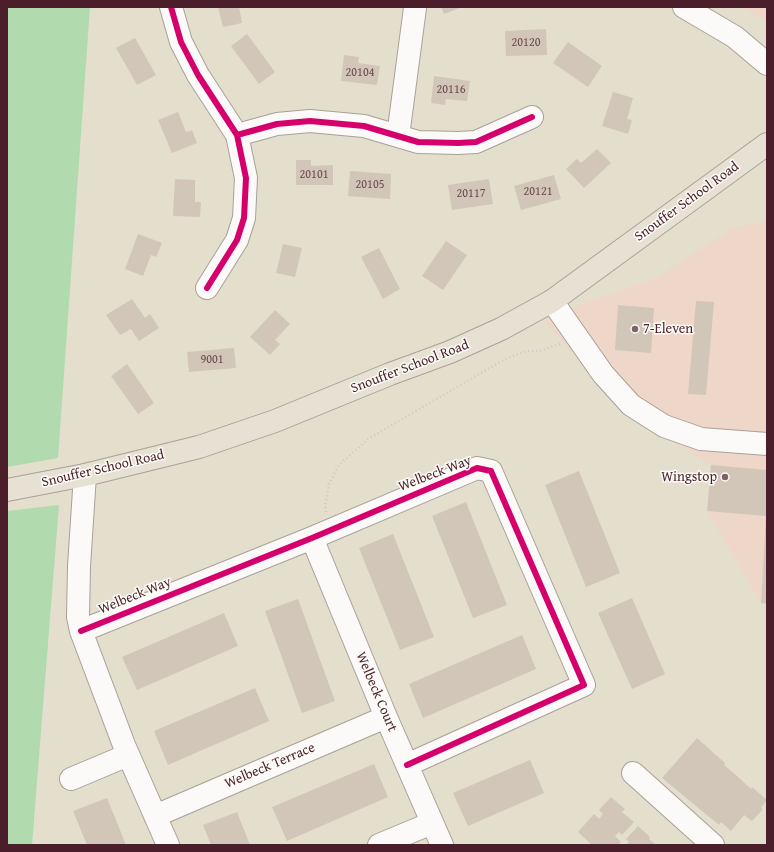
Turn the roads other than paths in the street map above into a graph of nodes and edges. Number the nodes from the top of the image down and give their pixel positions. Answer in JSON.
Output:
{"nodes":[{"id":1,"x":171,"y":7,"type":"edge"},
{"id":2,"x":684,"y":7,"type":"edge"},
{"id":3,"x":415,"y":8,"type":"edge"},
{"id":4,"x":767,"y":64,"type":"edge"},
{"id":5,"x":532,"y":117,"type":"dead end"},
{"id":6,"x":237,"y":135,"type":"junction"},
{"id":7,"x":398,"y":136,"type":"junction"},
{"id":8,"x":767,"y":144,"type":"edge"},
{"id":9,"x":208,"y":288,"type":"dead end"},
{"id":10,"x":552,"y":301,"type":"junction"},
{"id":11,"x":767,"y":444,"type":"edge"},
{"id":12,"x":86,"y":475,"type":"junction"},
{"id":13,"x":7,"y":490,"type":"edge"},
{"id":14,"x":320,"y":534,"type":"junction"},
{"id":15,"x":81,"y":631,"type":"junction"},
{"id":16,"x":386,"y":717,"type":"junction"},
{"id":17,"x":128,"y":755,"type":"junction"},
{"id":18,"x":407,"y":765,"type":"junction"},
{"id":19,"x":633,"y":773,"type":"dead end"},
{"id":20,"x":71,"y":779,"type":"dead end"},
{"id":21,"x":155,"y":816,"type":"junction"},
{"id":22,"x":432,"y":823,"type":"junction"},
{"id":23,"x":168,"y":845,"type":"edge"},
{"id":24,"x":379,"y":845,"type":"edge"},
{"id":25,"x":442,"y":845,"type":"edge"},
{"id":26,"x":713,"y":845,"type":"edge"}],
"edges":[{"from":1,"to":6,"type":"street"},
{"from":2,"to":4,"type":"street"},
{"from":3,"to":7,"type":"street"},
{"from":5,"to":7,"type":"street"},
{"from":6,"to":7,"type":"street"},
{"from":6,"to":9,"type":"street"},
{"from":8,"to":10,"type":"main road","name":"Snouffer School Road"},
{"from":10,"to":11,"type":"street"},
{"from":10,"to":12,"type":"main road","name":"Snouffer School Road"},
{"from":12,"to":13,"type":"main road","name":"Snouffer School Road"},
{"from":12,"to":15,"type":"street","name":"Welbeck Way"},
{"from":14,"to":15,"type":"street","name":"Welbeck Way"},
{"from":14,"to":16,"type":"street","name":"Welbeck Court"},
{"from":14,"to":18,"type":"street","name":"Welbeck Way"},
{"from":15,"to":17,"type":"street","name":"Welbeck Way"},
{"from":16,"to":18,"type":"street","name":"Welbeck Court"},
{"from":16,"to":21,"type":"street","name":"Welbeck Terrace"},
{"from":17,"to":20,"type":"street"},
{"from":17,"to":21,"type":"street","name":"Welbeck Way"},
{"from":18,"to":22,"type":"street","name":"Welbeck Court"},
{"from":19,"to":26,"type":"street"},
{"from":21,"to":23,"type":"street","name":"Welbeck Way"},
{"from":22,"to":24,"type":"street"},
{"from":22,"to":25,"type":"street","name":"Welbeck Court"}]}
